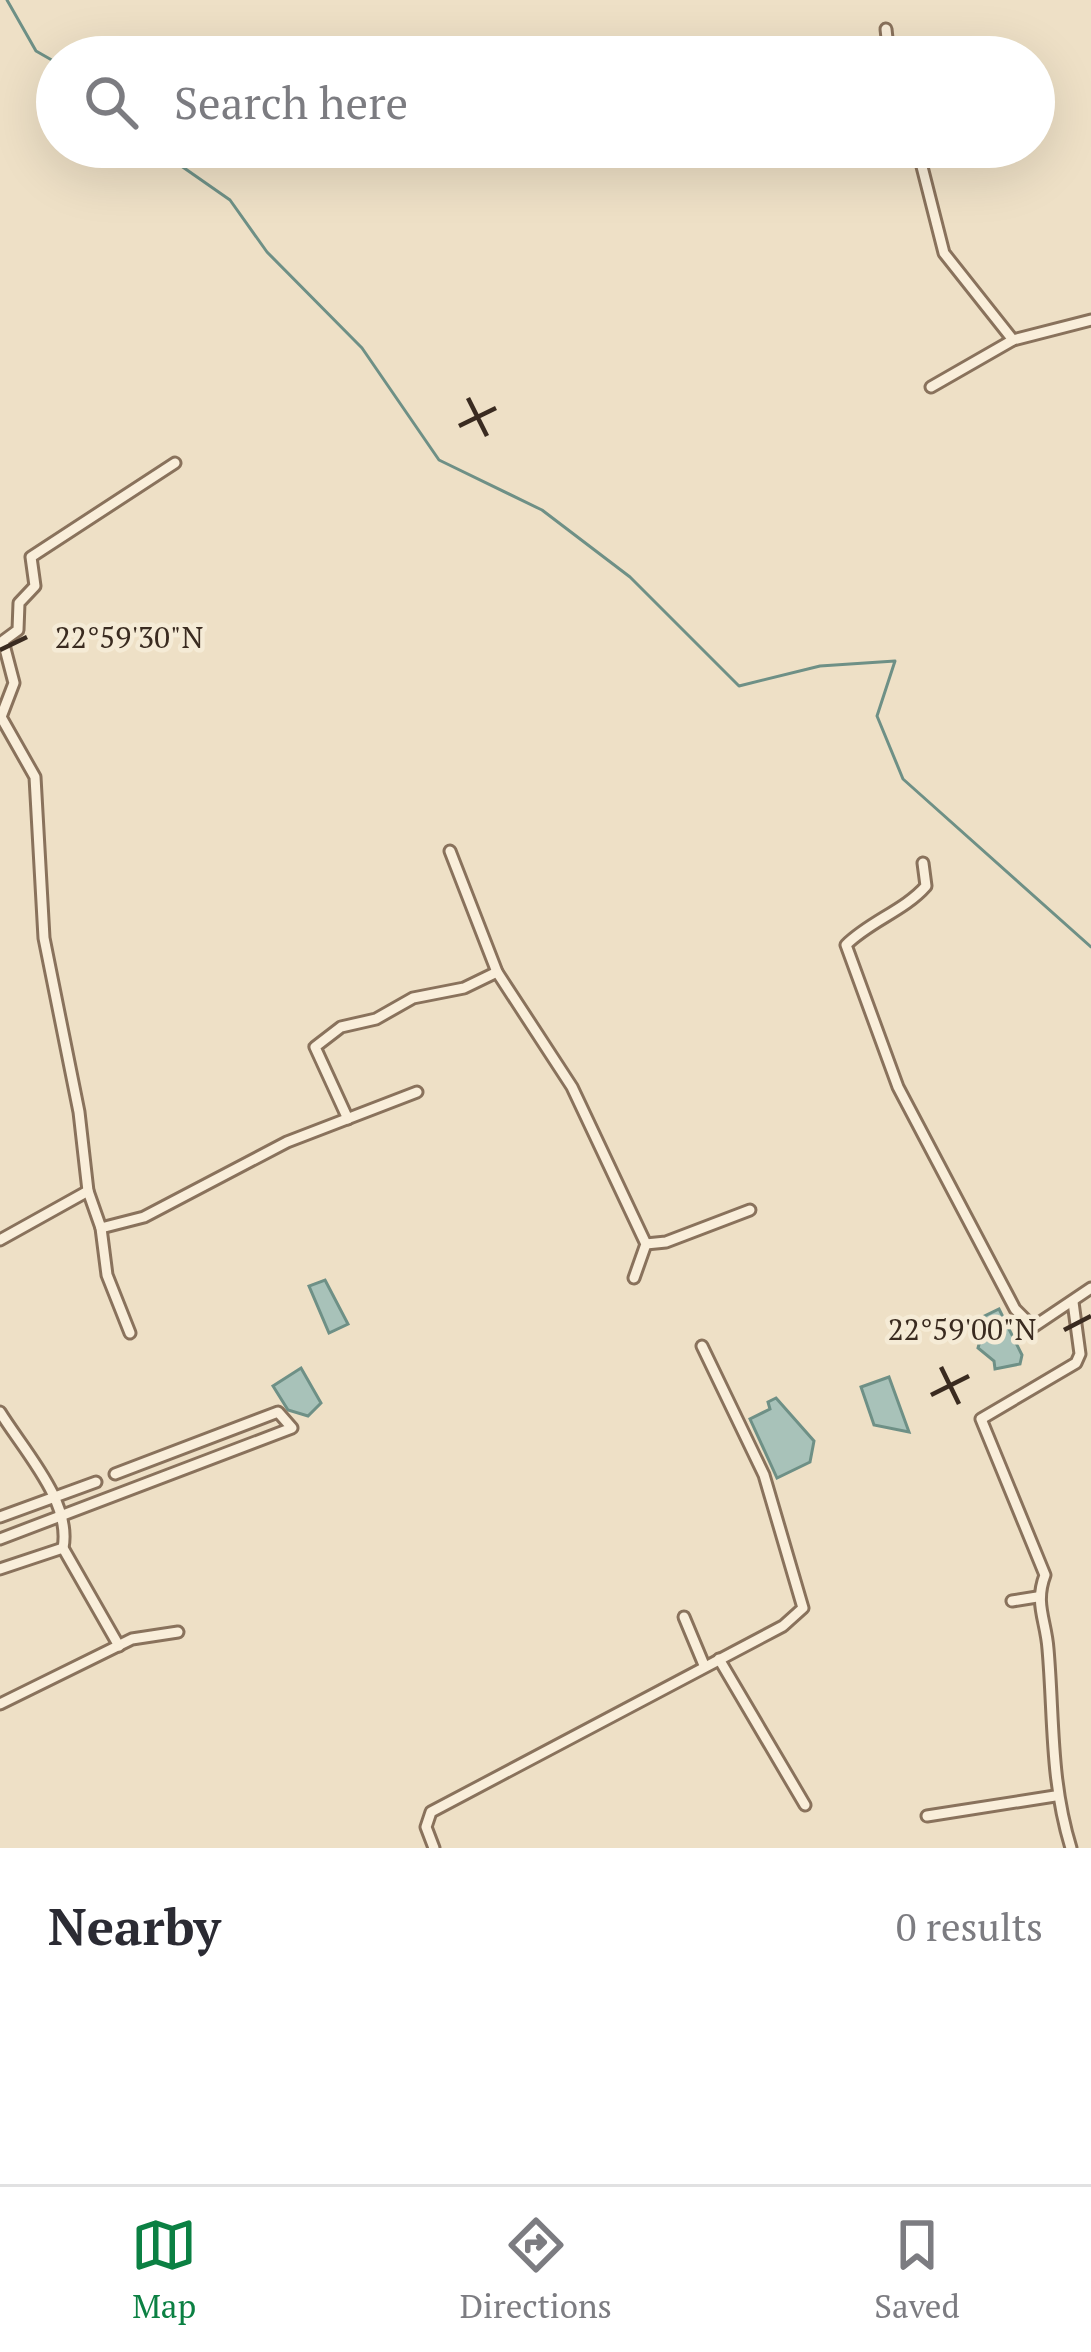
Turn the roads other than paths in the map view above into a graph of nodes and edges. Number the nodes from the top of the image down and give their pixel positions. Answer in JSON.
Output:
{"nodes":[{"id":1,"x":886,"y":29,"type":"dead end"},
{"id":2,"x":887,"y":36,"type":"edge"},
{"id":3,"x":922,"y":168,"type":"edge"},
{"id":4,"x":1091,"y":320,"type":"edge"},
{"id":5,"x":1013,"y":340,"type":"junction"},
{"id":6,"x":931,"y":387,"type":"dead end"},
{"id":7,"x":175,"y":464,"type":"dead end"},
{"id":8,"x":450,"y":851,"type":"dead end"},
{"id":9,"x":923,"y":863,"type":"dead end"},
{"id":10,"x":496,"y":972,"type":"junction"},
{"id":11,"x":417,"y":1092,"type":"dead end"},
{"id":12,"x":348,"y":1119,"type":"junction"},
{"id":13,"x":88,"y":1191,"type":"junction"},
{"id":14,"x":750,"y":1210,"type":"dead end"},
{"id":15,"x":101,"y":1228,"type":"junction"},
{"id":16,"x":0,"y":1240,"type":"edge"},
{"id":17,"x":646,"y":1244,"type":"junction"},
{"id":18,"x":634,"y":1278,"type":"dead end"},
{"id":19,"x":1091,"y":1288,"type":"edge"},
{"id":20,"x":1073,"y":1302,"type":"junction"},
{"id":21,"x":130,"y":1334,"type":"dead end"},
{"id":22,"x":702,"y":1346,"type":"dead end"},
{"id":23,"x":0,"y":1412,"type":"edge"},
{"id":24,"x":115,"y":1474,"type":"dead end"},
{"id":25,"x":96,"y":1482,"type":"dead end"},
{"id":26,"x":54,"y":1499,"type":"junction"},
{"id":27,"x":62,"y":1516,"type":"junction"},
{"id":28,"x":0,"y":1517,"type":"edge"},
{"id":29,"x":0,"y":1539,"type":"edge"},
{"id":30,"x":63,"y":1549,"type":"junction"},
{"id":31,"x":0,"y":1569,"type":"edge"},
{"id":32,"x":1036,"y":1597,"type":"junction"},
{"id":33,"x":1012,"y":1600,"type":"dead end"},
{"id":34,"x":684,"y":1617,"type":"dead end"},
{"id":35,"x":178,"y":1632,"type":"dead end"},
{"id":36,"x":119,"y":1646,"type":"junction"},
{"id":37,"x":719,"y":1659,"type":"junction"},
{"id":38,"x":704,"y":1665,"type":"junction"},
{"id":39,"x":0,"y":1704,"type":"edge"},
{"id":40,"x":1055,"y":1796,"type":"junction"},
{"id":41,"x":805,"y":1805,"type":"dead end"},
{"id":42,"x":927,"y":1816,"type":"dead end"},
{"id":43,"x":434,"y":1848,"type":"edge"},
{"id":44,"x":1071,"y":1848,"type":"edge"}],
"edges":[{"from":1,"to":2,"type":"street"},
{"from":3,"to":5,"type":"street"},
{"from":4,"to":5,"type":"street"},
{"from":5,"to":6,"type":"street"},
{"from":7,"to":13,"type":"street"},
{"from":8,"to":10,"type":"street"},
{"from":9,"to":20,"type":"street"},
{"from":10,"to":12,"type":"street"},
{"from":10,"to":17,"type":"street"},
{"from":11,"to":12,"type":"street"},
{"from":12,"to":15,"type":"street"},
{"from":13,"to":15,"type":"street"},
{"from":13,"to":16,"type":"street"},
{"from":14,"to":17,"type":"street"},
{"from":15,"to":21,"type":"street"},
{"from":17,"to":18,"type":"street"},
{"from":19,"to":20,"type":"street"},
{"from":20,"to":32,"type":"street"},
{"from":22,"to":37,"type":"street"},
{"from":23,"to":26,"type":"street"},
{"from":24,"to":27,"type":"street"},
{"from":25,"to":26,"type":"street"},
{"from":26,"to":27,"type":"street"},
{"from":26,"to":28,"type":"street"},
{"from":27,"to":29,"type":"street"},
{"from":27,"to":30,"type":"street"},
{"from":30,"to":31,"type":"street"},
{"from":30,"to":36,"type":"street"},
{"from":32,"to":33,"type":"street"},
{"from":32,"to":40,"type":"street"},
{"from":34,"to":38,"type":"street"},
{"from":35,"to":36,"type":"street"},
{"from":36,"to":39,"type":"street"},
{"from":37,"to":38,"type":"street"},
{"from":37,"to":41,"type":"street"},
{"from":38,"to":43,"type":"street"},
{"from":40,"to":42,"type":"street"},
{"from":40,"to":44,"type":"street"}]}
